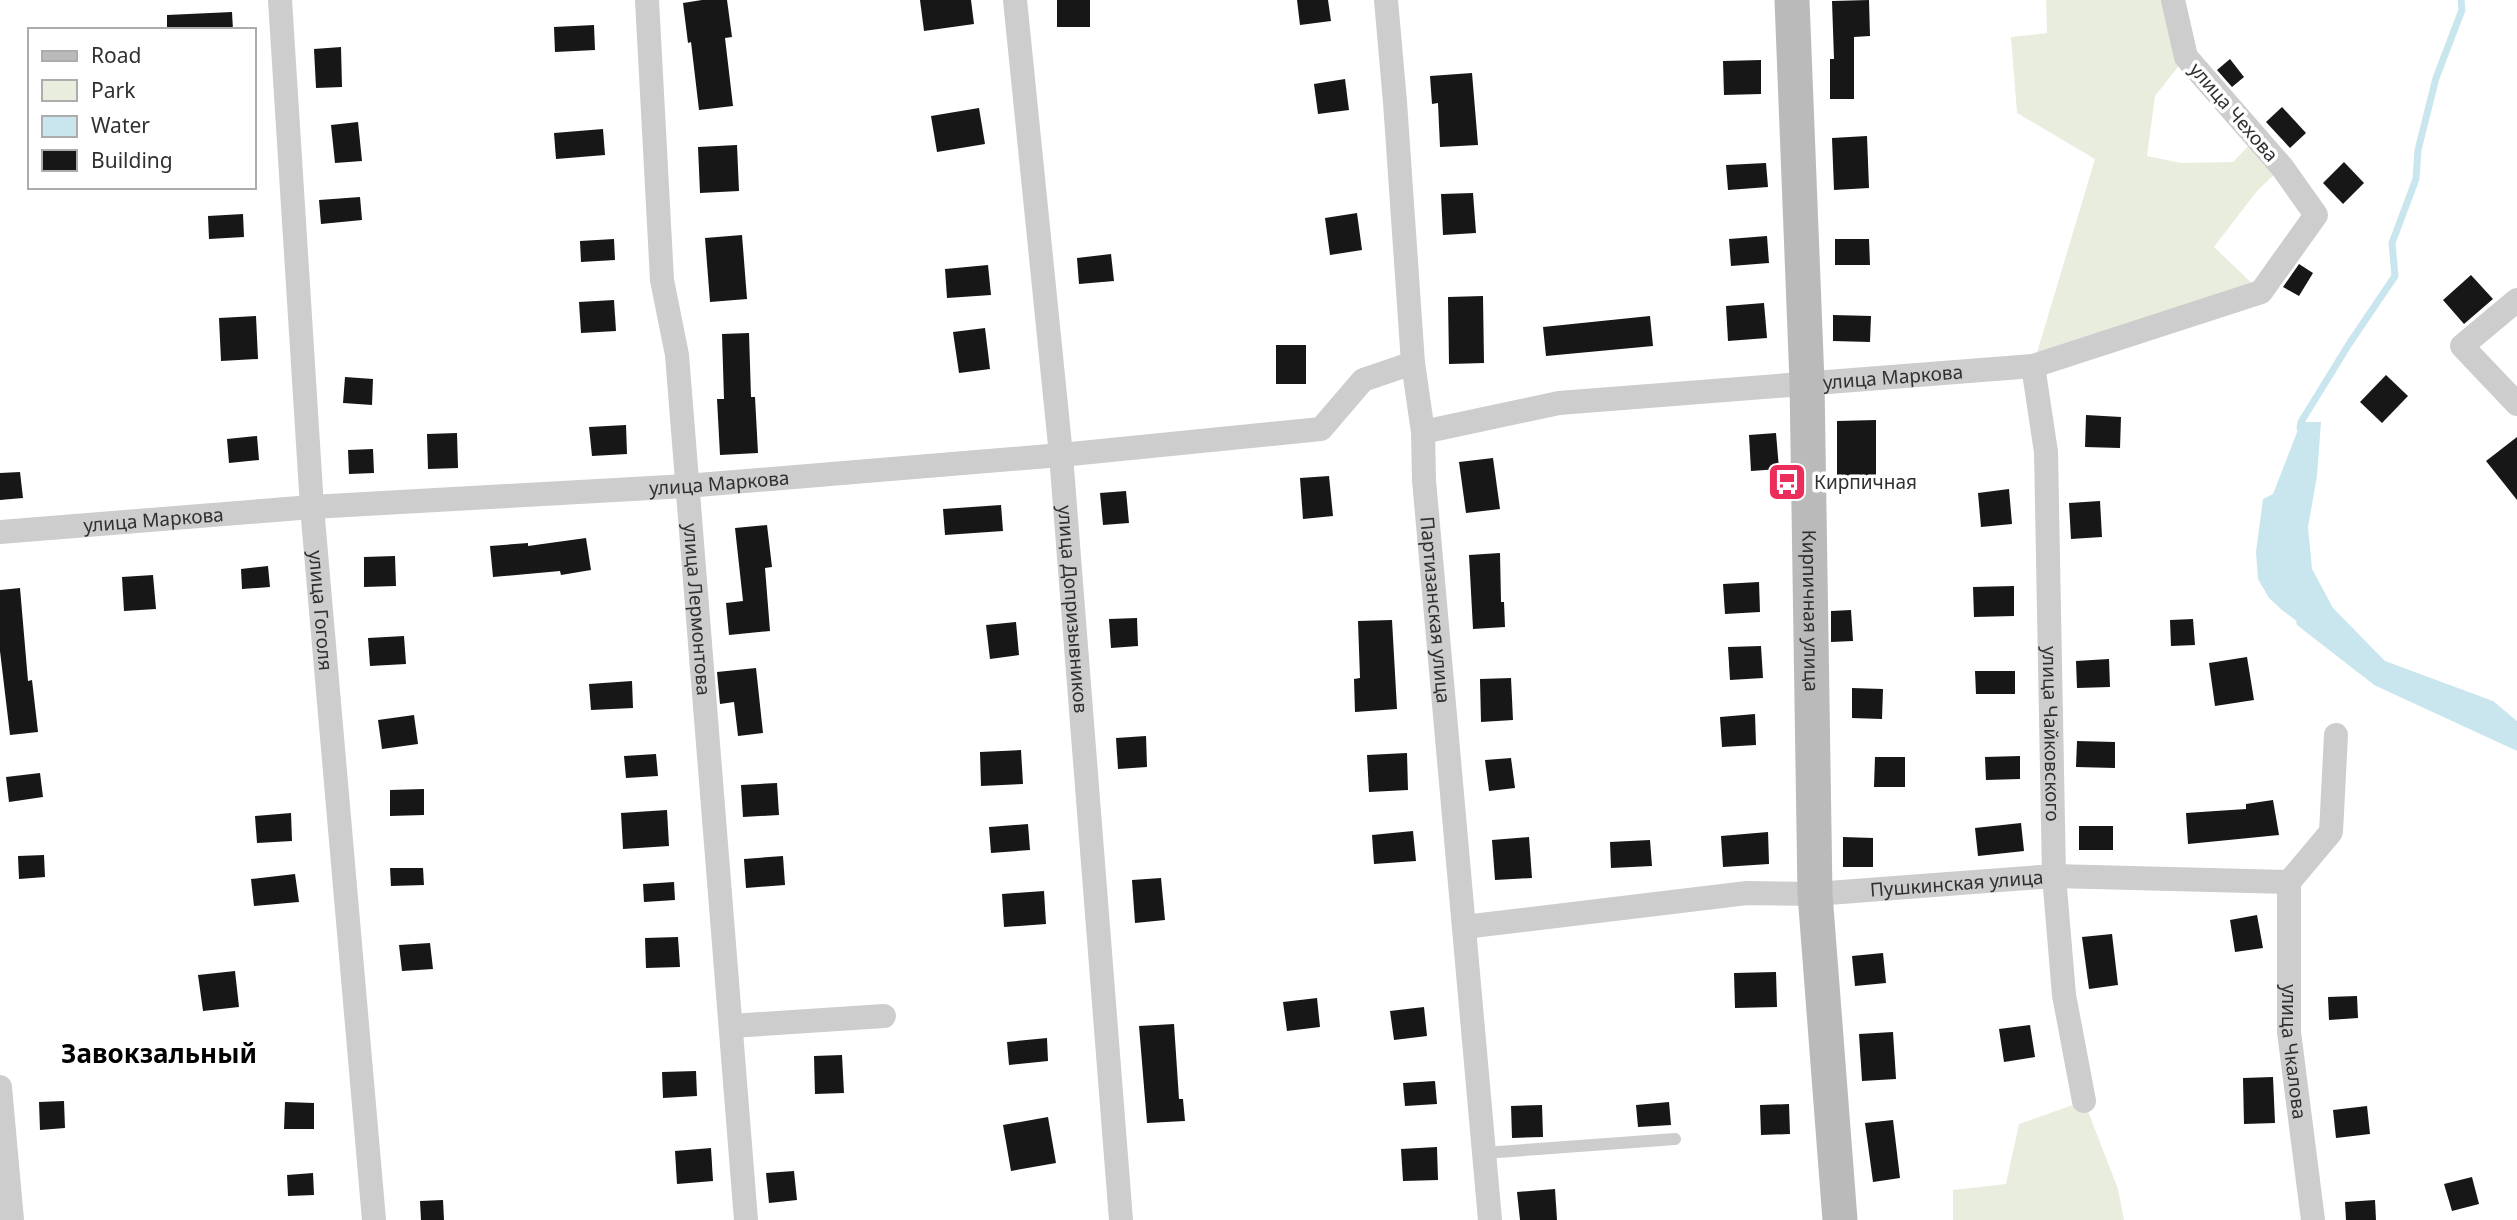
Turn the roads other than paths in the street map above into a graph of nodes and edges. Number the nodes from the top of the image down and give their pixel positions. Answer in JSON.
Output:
{"nodes":[{"id":1,"x":280,"y":0,"type":"edge"},
{"id":2,"x":647,"y":0,"type":"edge"},
{"id":3,"x":1015,"y":0,"type":"edge"},
{"id":4,"x":1386,"y":0,"type":"edge"},
{"id":5,"x":1792,"y":0,"type":"edge"},
{"id":6,"x":2173,"y":0,"type":"edge"},
{"id":7,"x":2316,"y":215,"type":"joint"},
{"id":8,"x":2517,"y":300,"type":"edge"},
{"id":9,"x":1413,"y":363,"type":"junction"},
{"id":10,"x":2033,"y":366,"type":"junction"},
{"id":11,"x":1807,"y":382,"type":"junction"},
{"id":12,"x":2517,"y":404,"type":"edge"},
{"id":13,"x":1423,"y":432,"type":"junction"},
{"id":14,"x":1061,"y":455,"type":"junction"},
{"id":15,"x":686,"y":486,"type":"junction"},
{"id":16,"x":312,"y":507,"type":"junction"},
{"id":17,"x":0,"y":532,"type":"edge"},
{"id":18,"x":2336,"y":735,"type":"dead end"},
{"id":19,"x":2054,"y":876,"type":"junction"},
{"id":20,"x":2289,"y":882,"type":"junction"},
{"id":21,"x":1815,"y":894,"type":"junction"},
{"id":22,"x":1464,"y":927,"type":"junction"},
{"id":23,"x":884,"y":1016,"type":"dead end"},
{"id":24,"x":732,"y":1026,"type":"junction"},
{"id":25,"x":0,"y":1087,"type":"edge"},
{"id":26,"x":2084,"y":1101,"type":"dead end"},
{"id":27,"x":1675,"y":1139,"type":"dead end"},
{"id":28,"x":1484,"y":1153,"type":"junction"},
{"id":29,"x":12,"y":1220,"type":"edge"},
{"id":30,"x":374,"y":1220,"type":"edge"},
{"id":31,"x":746,"y":1220,"type":"edge"},
{"id":32,"x":1121,"y":1220,"type":"edge"},
{"id":33,"x":1490,"y":1220,"type":"edge"},
{"id":34,"x":1840,"y":1220,"type":"edge"},
{"id":35,"x":2313,"y":1220,"type":"edge"}],
"edges":[{"from":1,"to":16,"type":"street","name":"улица Гоголя"},
{"from":2,"to":15,"type":"street","name":"улица Лермонтова"},
{"from":3,"to":14,"type":"street","name":"улица Допризывников"},
{"from":4,"to":9,"type":"street","name":"Партизанская улица"},
{"from":5,"to":11,"type":"street","name":"Кирпичная улица"},
{"from":6,"to":7,"type":"street","name":"улица Чехова"},
{"from":7,"to":10,"type":"street","name":"улица Маркова"},
{"from":8,"to":12,"type":"street"},
{"from":9,"to":13,"type":"street","name":"Партизанская улица"},
{"from":9,"to":14,"type":"street","name":"улица Маркова"},
{"from":10,"to":11,"type":"street","name":"улица Маркова"},
{"from":10,"to":19,"type":"street","name":"улица Чайковского"},
{"from":11,"to":13,"type":"street","name":"улица Маркова"},
{"from":11,"to":21,"type":"street","name":"Кирпичная улица"},
{"from":13,"to":22,"type":"street","name":"Партизанская улица"},
{"from":14,"to":15,"type":"street","name":"улица Маркова"},
{"from":14,"to":32,"type":"street","name":"улица Допризывников"},
{"from":15,"to":16,"type":"street","name":"улица Маркова"},
{"from":15,"to":24,"type":"street","name":"улица Лермонтова"},
{"from":16,"to":17,"type":"street","name":"улица Маркова"},
{"from":16,"to":30,"type":"street","name":"улица Гоголя"},
{"from":18,"to":20,"type":"street"},
{"from":19,"to":20,"type":"street","name":"Пушкинская улица"},
{"from":19,"to":21,"type":"street","name":"Пушкинская улица"},
{"from":19,"to":26,"type":"street","name":"улица Чайковского"},
{"from":20,"to":35,"type":"street","name":"улица Чкалова"},
{"from":21,"to":22,"type":"street","name":"Пушкинская улица"},
{"from":21,"to":34,"type":"street","name":"Кирпичная улица"},
{"from":22,"to":28,"type":"street","name":"Партизанская улица"},
{"from":23,"to":24,"type":"street"},
{"from":24,"to":31,"type":"street","name":"улица Лермонтова"},
{"from":25,"to":29,"type":"street"},
{"from":27,"to":28,"type":"lane"},
{"from":28,"to":33,"type":"street","name":"Партизанская улица"}]}
